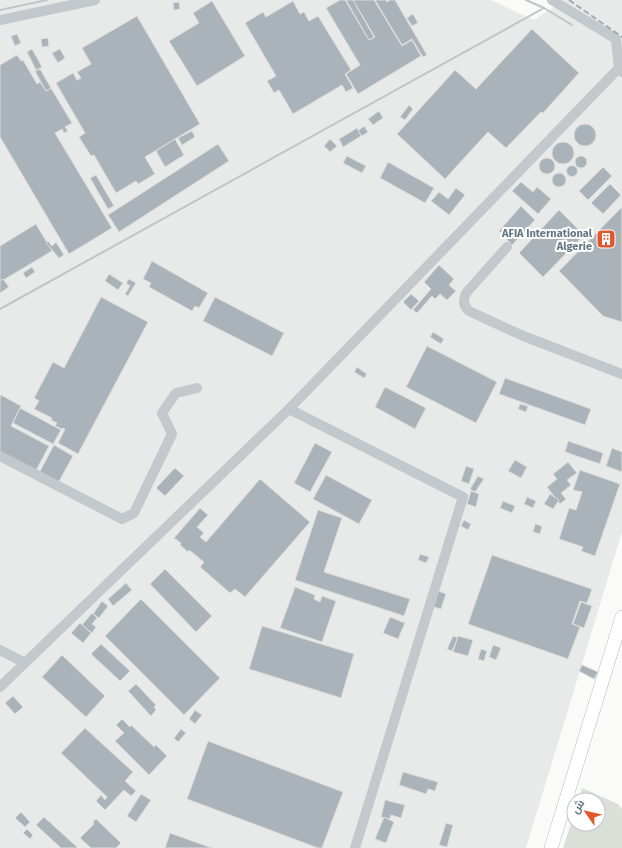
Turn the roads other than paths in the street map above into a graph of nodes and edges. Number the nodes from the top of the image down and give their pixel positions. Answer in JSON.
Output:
{"nodes":[{"id":1,"x":95,"y":0,"type":"edge"},
{"id":2,"x":552,"y":0,"type":"edge"},
{"id":3,"x":0,"y":20,"type":"edge"},
{"id":4,"x":620,"y":70,"type":"edge"},
{"id":5,"x":507,"y":247,"type":"dead end"},
{"id":6,"x":622,"y":374,"type":"edge"},
{"id":7,"x":198,"y":388,"type":"dead end"},
{"id":8,"x":289,"y":409,"type":"junction"},
{"id":9,"x":0,"y":456,"type":"edge"},
{"id":10,"x":622,"y":617,"type":"edge"},
{"id":11,"x":0,"y":650,"type":"edge"},
{"id":12,"x":25,"y":663,"type":"junction"},
{"id":13,"x":0,"y":687,"type":"edge"},
{"id":14,"x":355,"y":848,"type":"edge"},
{"id":15,"x":551,"y":848,"type":"edge"}],
"edges":[{"from":1,"to":3,"type":"street"},
{"from":2,"to":4,"type":"street"},
{"from":4,"to":8,"type":"street"},
{"from":5,"to":6,"type":"street"},
{"from":7,"to":9,"type":"street"},
{"from":8,"to":12,"type":"street"},
{"from":8,"to":14,"type":"street"},
{"from":10,"to":15,"type":"main road"},
{"from":11,"to":12,"type":"street"},
{"from":12,"to":13,"type":"street"}]}
